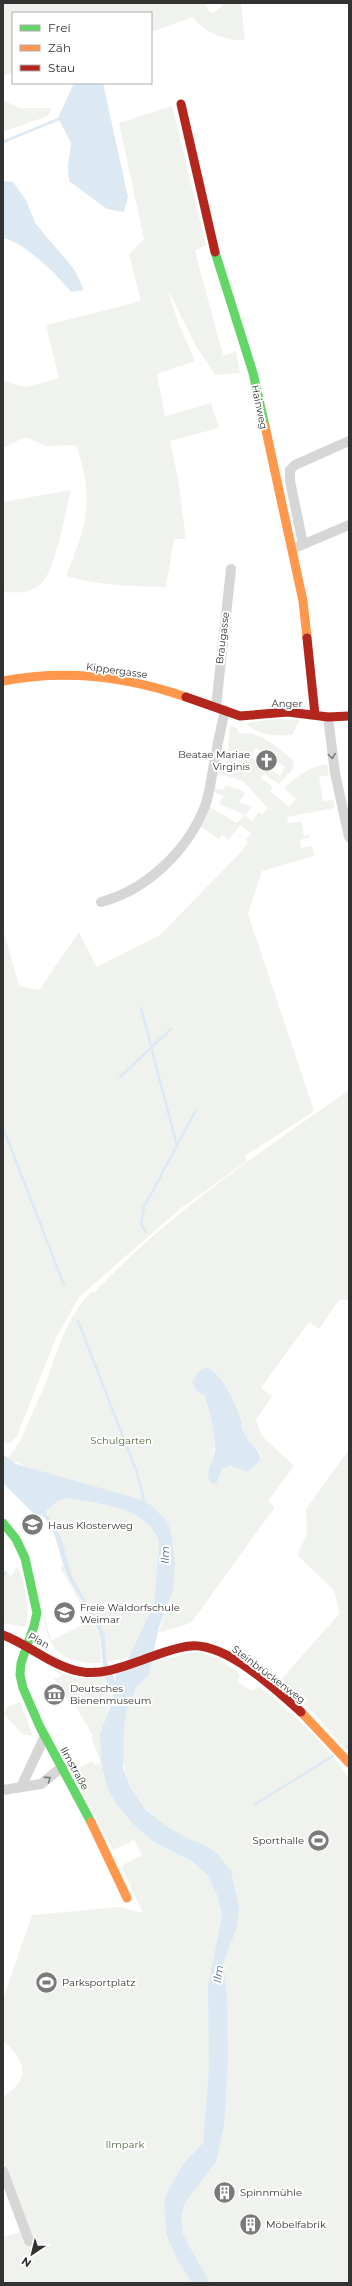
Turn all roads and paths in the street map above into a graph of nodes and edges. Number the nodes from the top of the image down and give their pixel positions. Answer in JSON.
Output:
{"nodes":[{"id":1,"x":181,"y":104,"type":"dead end"},
{"id":2,"x":349,"y":441,"type":"edge"},
{"id":3,"x":349,"y":525,"type":"edge"},
{"id":4,"x":303,"y":544,"type":"junction"},
{"id":5,"x":292,"y":550,"type":"junction"},
{"id":6,"x":231,"y":568,"type":"dead end"},
{"id":7,"x":3,"y":680,"type":"edge"},
{"id":8,"x":220,"y":708,"type":"junction"},
{"id":9,"x":315,"y":715,"type":"junction"},
{"id":10,"x":349,"y":716,"type":"edge"},
{"id":11,"x":328,"y":717,"type":"junction"},
{"id":12,"x":349,"y":838,"type":"edge"},
{"id":13,"x":101,"y":902,"type":"dead end"},
{"id":14,"x":3,"y":1523,"type":"edge"},
{"id":15,"x":3,"y":1635,"type":"edge"},
{"id":16,"x":28,"y":1646,"type":"junction"},
{"id":17,"x":64,"y":1667,"type":"joint"},
{"id":18,"x":45,"y":1736,"type":"junction"},
{"id":19,"x":349,"y":1763,"type":"edge"},
{"id":20,"x":62,"y":1767,"type":"junction"},
{"id":21,"x":21,"y":1787,"type":"junction"},
{"id":22,"x":3,"y":1790,"type":"edge"},
{"id":23,"x":127,"y":1898,"type":"dead end"},
{"id":24,"x":3,"y":2171,"type":"edge"},
{"id":25,"x":29,"y":2241,"type":"dead end"}],
"edges":[{"from":1,"to":5,"type":"street","name":"Hainweg"},
{"from":2,"to":4,"type":"street"},
{"from":3,"to":4,"type":"street"},
{"from":4,"to":5,"type":"street"},
{"from":5,"to":9,"type":"street","name":"Hainweg"},
{"from":6,"to":8,"type":"street","name":"Braugasse"},
{"from":7,"to":8,"type":"street","name":"Kippergasse"},
{"from":8,"to":9,"type":"street","name":"Anger"},
{"from":8,"to":13,"type":"street","name":"Braugasse"},
{"from":9,"to":11,"type":"street","name":"Anger"},
{"from":10,"to":11,"type":"street","name":"Anger"},
{"from":11,"to":12,"type":"street","one_way":true},
{"from":14,"to":16,"type":"street","name":"Ilmstraße"},
{"from":15,"to":16,"type":"street","name":"Plan"},
{"from":16,"to":17,"type":"street","name":"Plan"},
{"from":16,"to":18,"type":"street","name":"Ilmstraße"},
{"from":17,"to":19,"type":"street","name":"Steinbrückenweg"},
{"from":18,"to":20,"type":"street","name":"Ilmstraße"},
{"from":18,"to":21,"type":"street"},
{"from":21,"to":20,"type":"street","one_way":true},
{"from":20,"to":23,"type":"street","name":"Ilmstraße"},
{"from":21,"to":22,"type":"street"},
{"from":24,"to":25,"type":"street"}]}
